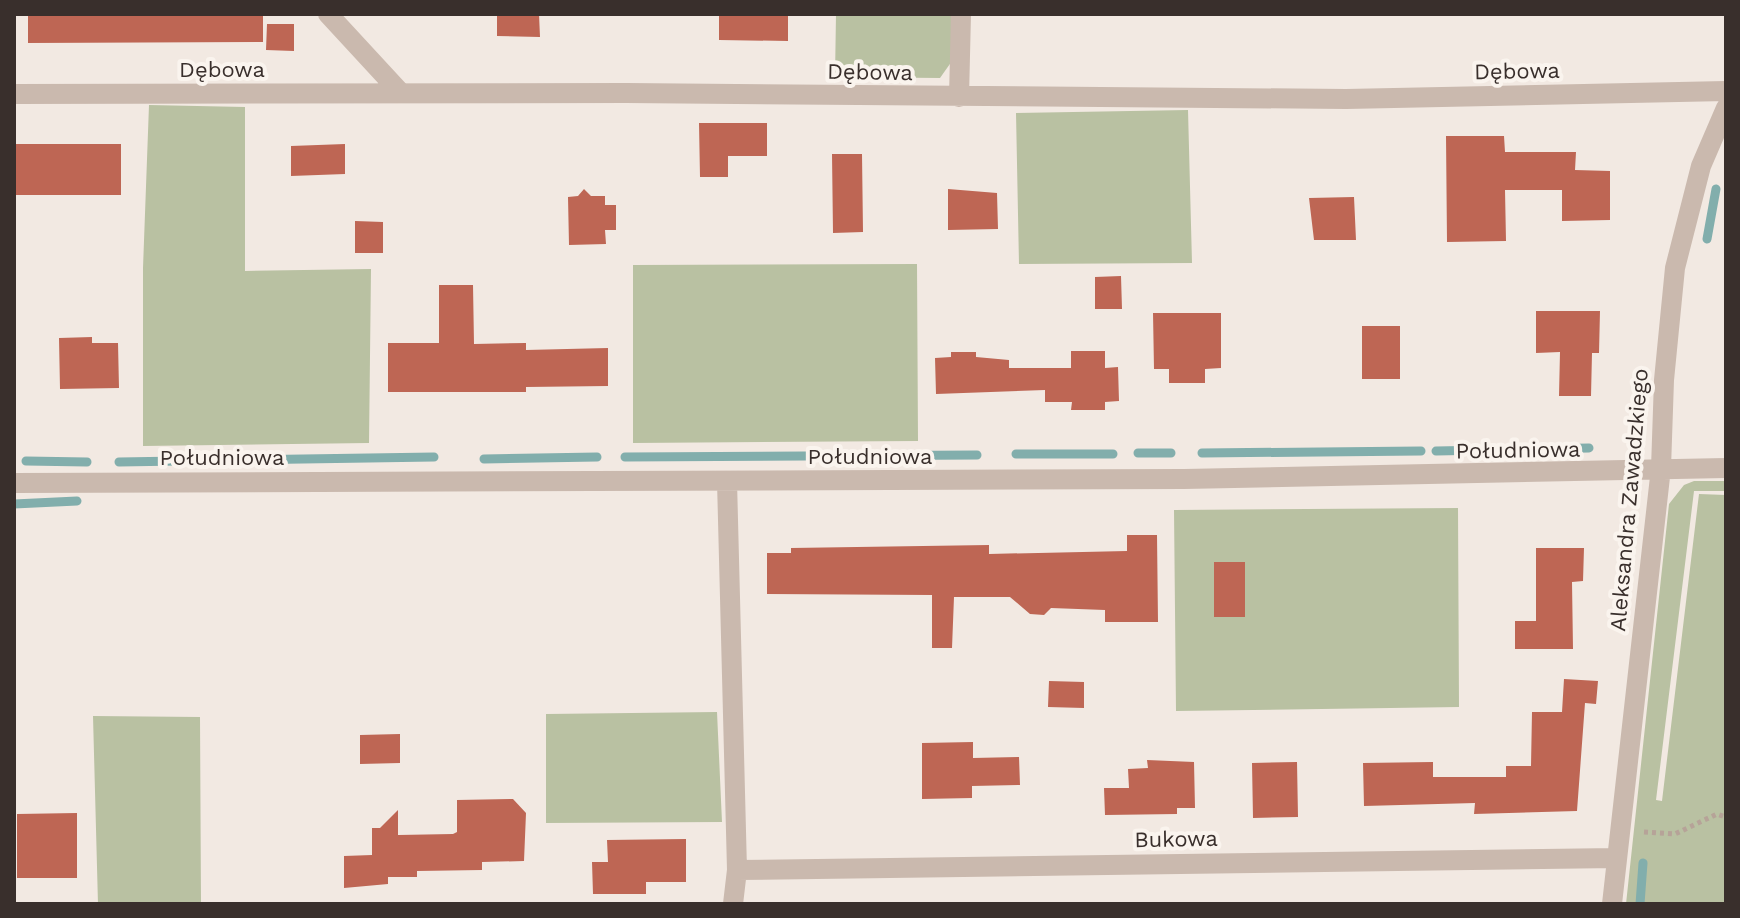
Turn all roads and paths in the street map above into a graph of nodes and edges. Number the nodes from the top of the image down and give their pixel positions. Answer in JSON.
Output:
{"nodes":[{"id":1,"x":328,"y":14,"type":"edge"},
{"id":2,"x":961,"y":14,"type":"edge"},
{"id":3,"x":1726,"y":91,"type":"edge"},
{"id":4,"x":400,"y":92,"type":"junction"},
{"id":5,"x":14,"y":94,"type":"edge"},
{"id":6,"x":959,"y":97,"type":"junction"},
{"id":7,"x":1726,"y":108,"type":"edge"},
{"id":8,"x":1661,"y":468,"type":"junction"},
{"id":9,"x":1726,"y":468,"type":"edge"},
{"id":10,"x":727,"y":481,"type":"junction"},
{"id":11,"x":14,"y":483,"type":"edge"},
{"id":12,"x":1726,"y":817,"type":"edge"},
{"id":13,"x":1619,"y":831,"type":"junction"},
{"id":14,"x":1616,"y":858,"type":"junction"},
{"id":15,"x":737,"y":870,"type":"junction"},
{"id":16,"x":733,"y":904,"type":"edge"},
{"id":17,"x":1612,"y":904,"type":"edge"}],
"edges":[{"from":1,"to":4,"type":"street"},
{"from":2,"to":6,"type":"street"},
{"from":3,"to":6,"type":"street","name":"Dębowa"},
{"from":4,"to":5,"type":"street","name":"Dębowa"},
{"from":4,"to":6,"type":"street","name":"Dębowa"},
{"from":7,"to":8,"type":"street","name":"Aleksandra Zawadzkiego"},
{"from":8,"to":9,"type":"street","name":"Południowa"},
{"from":8,"to":10,"type":"street","name":"Południowa"},
{"from":8,"to":13,"type":"street","name":"Aleksandra Zawadzkiego"},
{"from":10,"to":11,"type":"street","name":"Południowa"},
{"from":10,"to":15,"type":"street"},
{"from":12,"to":13,"type":"path"},
{"from":13,"to":14,"type":"street","name":"Aleksandra Zawadzkiego"},
{"from":14,"to":15,"type":"street","name":"Bukowa"},
{"from":14,"to":17,"type":"street","name":"Aleksandra Zawadzkiego"},
{"from":15,"to":16,"type":"street"}]}
